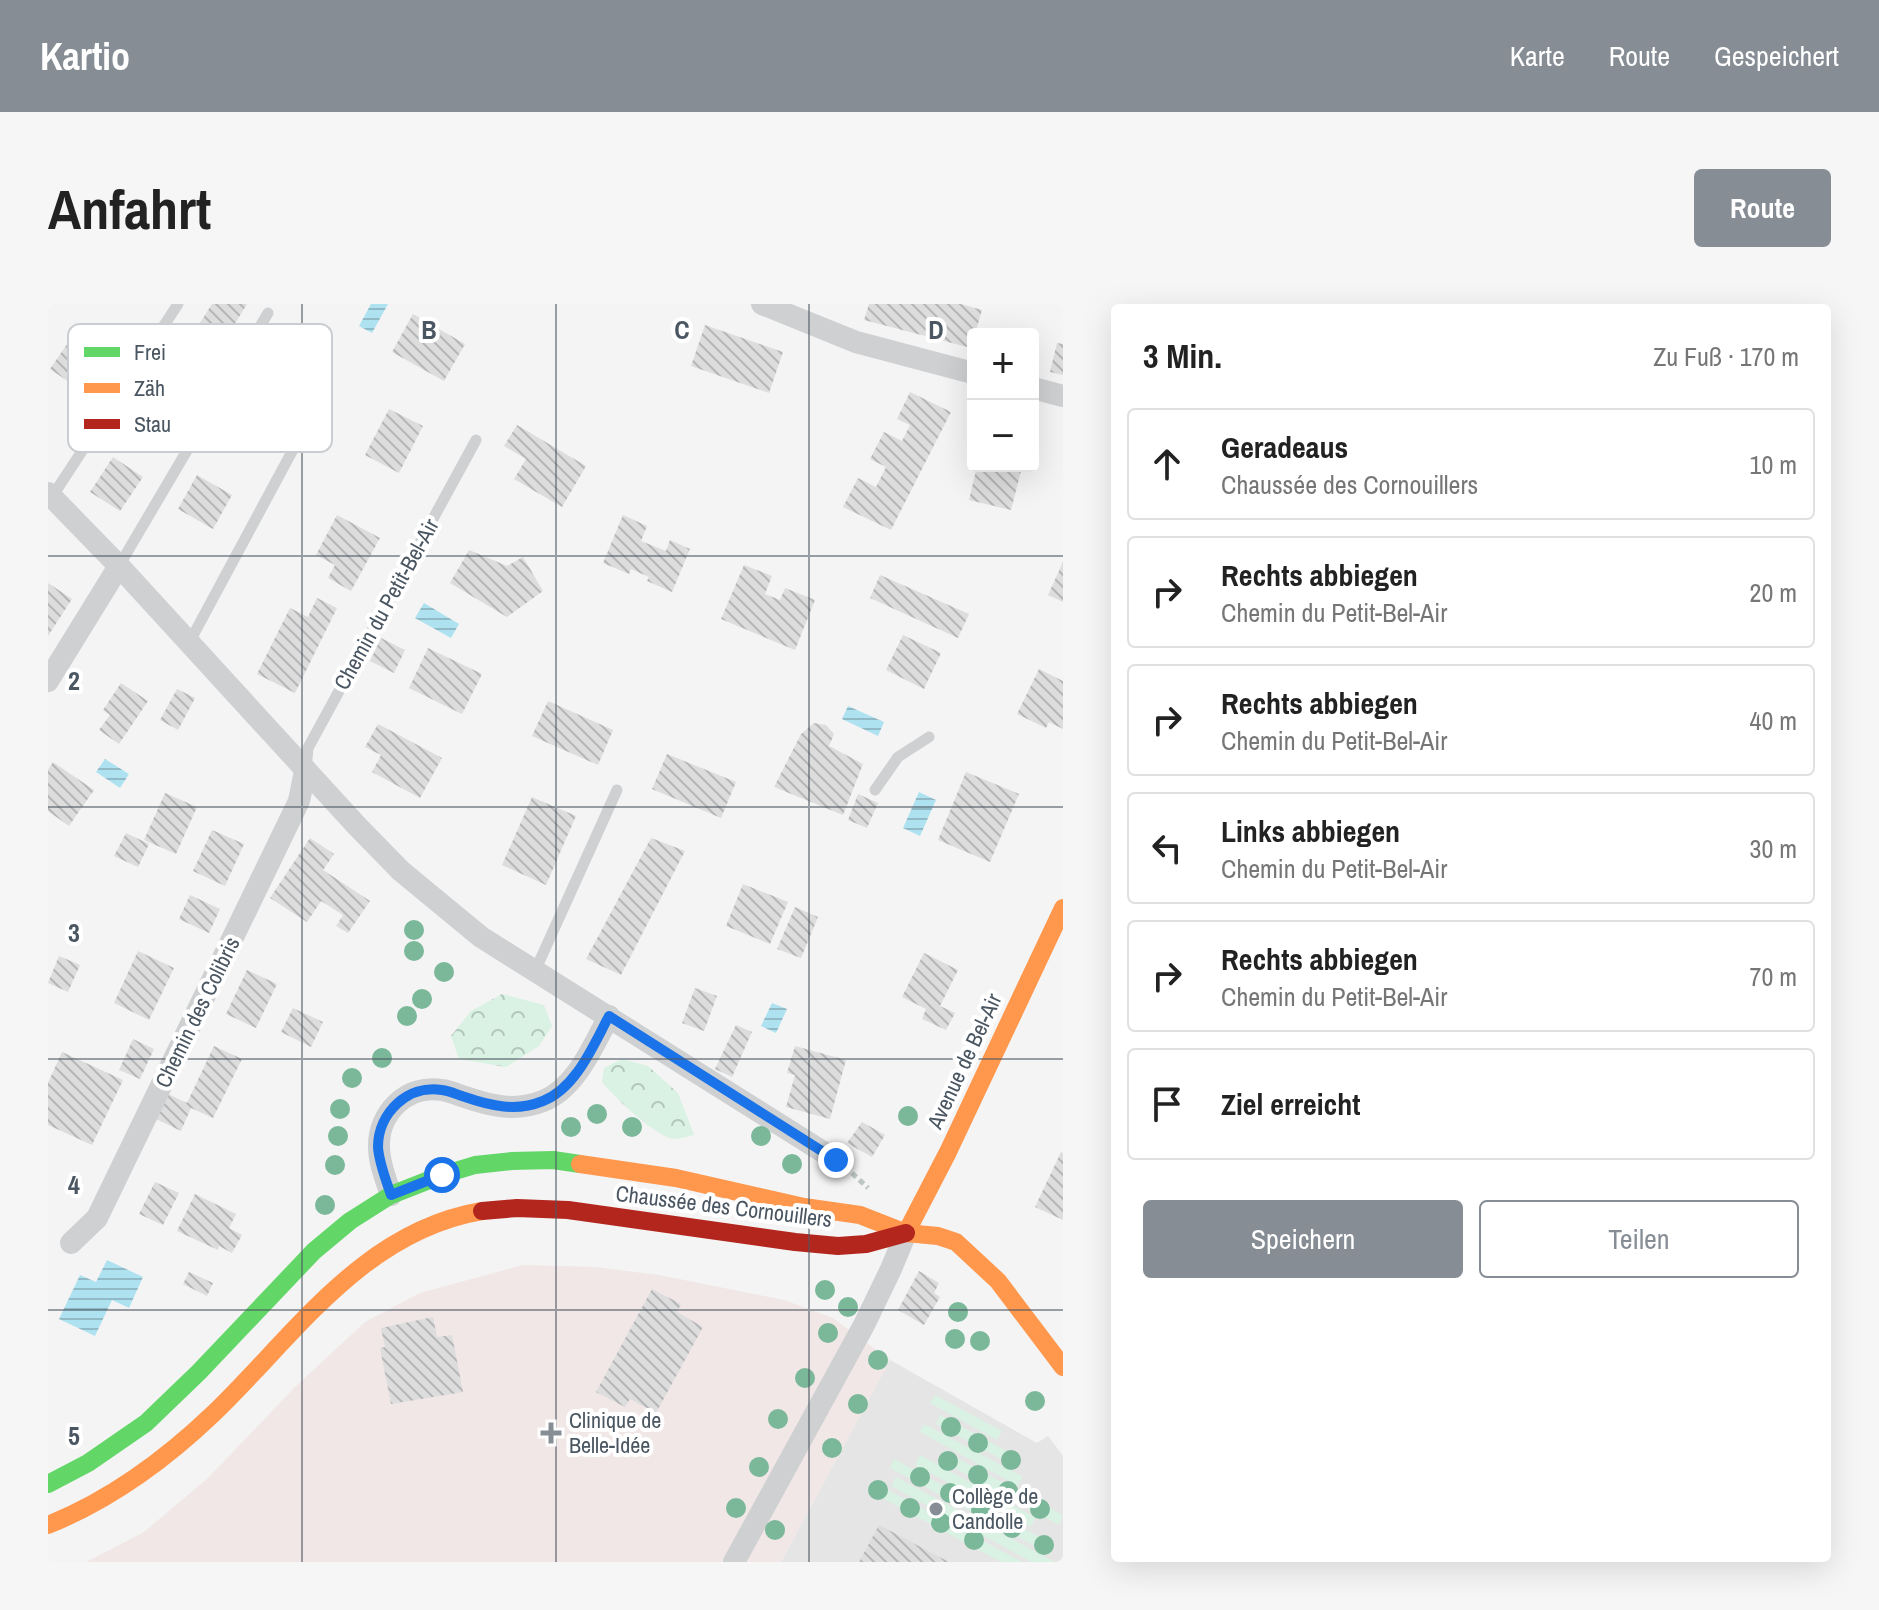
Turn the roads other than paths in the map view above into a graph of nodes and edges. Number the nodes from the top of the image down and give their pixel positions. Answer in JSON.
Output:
{"nodes":[{"id":1,"x":178,"y":304,"type":"edge"},
{"id":2,"x":762,"y":304,"type":"edge"},
{"id":3,"x":268,"y":313,"type":"dead end"},
{"id":4,"x":165,"y":324,"type":"edge"},
{"id":5,"x":262,"y":324,"type":"edge"},
{"id":6,"x":967,"y":371,"type":"edge"},
{"id":7,"x":1039,"y":390,"type":"edge"},
{"id":8,"x":1063,"y":396,"type":"edge"},
{"id":9,"x":476,"y":440,"type":"dead end"},
{"id":10,"x":79,"y":452,"type":"edge"},
{"id":11,"x":186,"y":452,"type":"edge"},
{"id":12,"x":292,"y":452,"type":"edge"},
{"id":13,"x":49,"y":497,"type":"edge"},
{"id":14,"x":119,"y":566,"type":"junction"},
{"id":15,"x":189,"y":643,"type":"junction"},
{"id":16,"x":48,"y":681,"type":"edge"},
{"id":17,"x":929,"y":737,"type":"dead end"},
{"id":18,"x":305,"y":771,"type":"junction"},
{"id":19,"x":617,"y":790,"type":"dead end"},
{"id":20,"x":875,"y":790,"type":"dead end"},
{"id":21,"x":1063,"y":908,"type":"edge"},
{"id":22,"x":535,"y":971,"type":"junction"},
{"id":23,"x":609,"y":1016,"type":"junction"},
{"id":24,"x":836,"y":1160,"type":"road end"},
{"id":25,"x":402,"y":1215,"type":"junction"},
{"id":26,"x":906,"y":1233,"type":"junction"},
{"id":27,"x":71,"y":1243,"type":"dead end"},
{"id":28,"x":1063,"y":1367,"type":"edge"},
{"id":29,"x":48,"y":1484,"type":"edge"},
{"id":30,"x":48,"y":1525,"type":"edge"},
{"id":31,"x":734,"y":1562,"type":"edge"}],
"edges":[{"from":1,"to":4,"type":"lane"},
{"from":2,"to":6,"type":"street"},
{"from":3,"to":5,"type":"lane"},
{"from":7,"to":8,"type":"street"},
{"from":9,"to":18,"type":"lane","name":"Chemin du Petit-Bel-Air"},
{"from":10,"to":13,"type":"lane"},
{"from":11,"to":14,"type":"lane"},
{"from":12,"to":15,"type":"lane"},
{"from":13,"to":14,"type":"street"},
{"from":14,"to":15,"type":"street"},
{"from":14,"to":16,"type":"street"},
{"from":15,"to":18,"type":"street"},
{"from":17,"to":20,"type":"lane"},
{"from":18,"to":22,"type":"street"},
{"from":18,"to":27,"type":"street","name":"Chemin des Colibris"},
{"from":19,"to":22,"type":"lane"},
{"from":21,"to":26,"type":"street","name":"Avenue de Bel-Air"},
{"from":22,"to":23,"type":"street"},
{"from":23,"to":24,"type":"street"},
{"from":23,"to":25,"type":"street"},
{"from":25,"to":26,"type":"street","name":"Chaussée des Cornouillers"},
{"from":25,"to":26,"type":"street","name":"Chaussée des Cornouillers"},
{"from":25,"to":29,"type":"street","name":"Chaussée des Cornouillers"},
{"from":25,"to":30,"type":"street","name":"Chaussée des Cornouillers"},
{"from":26,"to":28,"type":"street"},
{"from":26,"to":31,"type":"street"}]}
